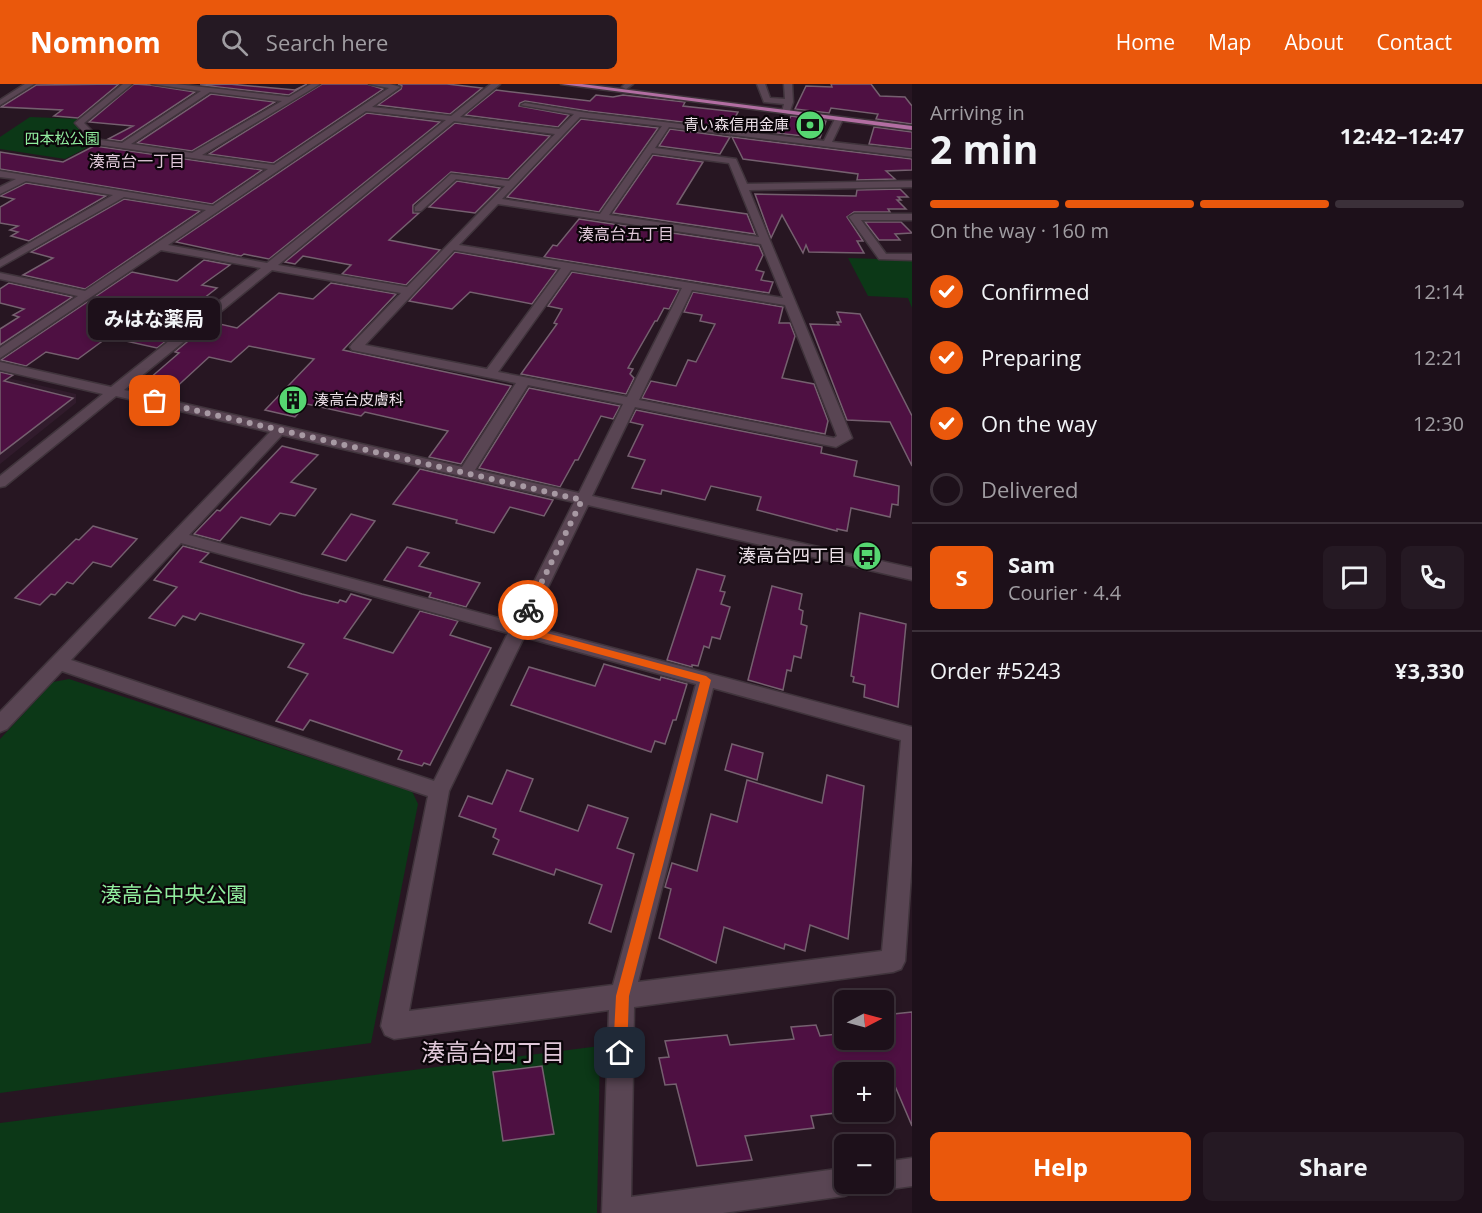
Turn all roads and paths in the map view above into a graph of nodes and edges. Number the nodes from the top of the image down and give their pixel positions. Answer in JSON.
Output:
{"nodes":[{"id":1,"x":30,"y":84,"type":"edge"},
{"id":2,"x":128,"y":84,"type":"edge"},
{"id":3,"x":156,"y":84,"type":"edge"},
{"id":4,"x":316,"y":84,"type":"edge"},
{"id":5,"x":373,"y":84,"type":"edge"},
{"id":6,"x":496,"y":84,"type":"edge"},
{"id":7,"x":565,"y":84,"type":"edge"},
{"id":8,"x":598,"y":84,"type":"edge"},
{"id":9,"x":761,"y":84,"type":"edge"},
{"id":10,"x":788,"y":84,"type":"edge"},
{"id":11,"x":627,"y":86,"type":"edge"},
{"id":12,"x":208,"y":90,"type":"junction"},
{"id":13,"x":289,"y":99,"type":"junction"},
{"id":14,"x":0,"y":103,"type":"edge"},
{"id":15,"x":525,"y":105,"type":"dead end"},
{"id":16,"x":787,"y":107,"type":"junction"},
{"id":17,"x":365,"y":108,"type":"junction"},
{"id":18,"x":584,"y":112,"type":"junction"},
{"id":19,"x":839,"y":118,"type":"junction"},
{"id":20,"x":453,"y":119,"type":"junction"},
{"id":21,"x":668,"y":123,"type":"junction"},
{"id":22,"x":912,"y":123,"type":"edge"},
{"id":23,"x":912,"y":128,"type":"edge"},
{"id":24,"x":560,"y":132,"type":"junction"},
{"id":25,"x":827,"y":143,"type":"junction"},
{"id":26,"x":123,"y":146,"type":"junction"},
{"id":27,"x":650,"y":150,"type":"junction"},
{"id":28,"x":912,"y":154,"type":"edge"},
{"id":29,"x":193,"y":156,"type":"junction"},
{"id":30,"x":276,"y":168,"type":"junction"},
{"id":31,"x":0,"y":174,"type":"edge"},
{"id":32,"x":25,"y":178,"type":"junction"},
{"id":33,"x":513,"y":184,"type":"junction"},
{"id":34,"x":912,"y":184,"type":"edge"},
{"id":35,"x":744,"y":187,"type":"junction"},
{"id":36,"x":0,"y":191,"type":"edge"},
{"id":37,"x":122,"y":194,"type":"junction"},
{"id":38,"x":497,"y":201,"type":"junction"},
{"id":39,"x":418,"y":208,"type":"dead end"},
{"id":40,"x":215,"y":209,"type":"junction"},
{"id":41,"x":603,"y":217,"type":"junction"},
{"id":42,"x":912,"y":217,"type":"edge"},
{"id":43,"x":764,"y":241,"type":"junction"},
{"id":44,"x":159,"y":247,"type":"junction"},
{"id":45,"x":452,"y":247,"type":"junction"},
{"id":46,"x":912,"y":257,"type":"edge"},
{"id":47,"x":0,"y":264,"type":"edge"},
{"id":48,"x":271,"y":266,"type":"junction"},
{"id":49,"x":567,"y":267,"type":"junction"},
{"id":50,"x":0,"y":276,"type":"edge"},
{"id":51,"x":687,"y":287,"type":"junction"},
{"id":52,"x":410,"y":291,"type":"junction"},
{"id":53,"x":87,"y":295,"type":"junction"},
{"id":54,"x":789,"y":302,"type":"junction"},
{"id":55,"x":0,"y":354,"type":"edge"},
{"id":56,"x":0,"y":366,"type":"edge"},
{"id":57,"x":490,"y":374,"type":"junction"},
{"id":58,"x":524,"y":381,"type":"junction"},
{"id":59,"x":113,"y":392,"type":"junction"},
{"id":60,"x":631,"y":403,"type":"junction"},
{"id":61,"x":279,"y":430,"type":"junction"},
{"id":62,"x":465,"y":473,"type":"junction"},
{"id":63,"x":0,"y":483,"type":"edge"},
{"id":64,"x":582,"y":500,"type":"junction"},
{"id":65,"x":177,"y":537,"type":"junction"},
{"id":66,"x":912,"y":574,"type":"edge"},
{"id":67,"x":519,"y":629,"type":"junction"},
{"id":68,"x":59,"y":663,"type":"junction"},
{"id":69,"x":706,"y":680,"type":"junction"},
{"id":70,"x":0,"y":724,"type":"edge"},
{"id":71,"x":912,"y":735,"type":"edge"},
{"id":72,"x":439,"y":790,"type":"junction"},
{"id":73,"x":622,"y":996,"type":"junction"},
{"id":74,"x":912,"y":1172,"type":"edge"},
{"id":75,"x":894,"y":1175,"type":"edge"},
{"id":76,"x":834,"y":1183,"type":"edge"},
{"id":77,"x":618,"y":1213,"type":"edge"}],
"edges":[{"from":1,"to":14,"type":"street"},
{"from":2,"to":26,"type":"street"},
{"from":3,"to":12,"type":"street"},
{"from":4,"to":13,"type":"street"},
{"from":5,"to":17,"type":"street"},
{"from":6,"to":20,"type":"street"},
{"from":7,"to":16,"type":"main road"},
{"from":8,"to":11,"type":"main road"},
{"from":9,"to":16,"type":"street"},
{"from":10,"to":16,"type":"street"},
{"from":11,"to":16,"type":"main road"},
{"from":12,"to":13,"type":"street"},
{"from":12,"to":26,"type":"street"},
{"from":13,"to":29,"type":"street"},
{"from":15,"to":18,"type":"street"},
{"from":16,"to":19,"type":"main road"},
{"from":16,"to":22,"type":"main road"},
{"from":17,"to":20,"type":"street"},
{"from":17,"to":30,"type":"street"},
{"from":18,"to":21,"type":"street"},
{"from":18,"to":24,"type":"street"},
{"from":19,"to":23,"type":"main road"},
{"from":19,"to":25,"type":"street"},
{"from":20,"to":24,"type":"street"},
{"from":20,"to":48,"type":"street"},
{"from":21,"to":25,"type":"street"},
{"from":21,"to":27,"type":"street"},
{"from":24,"to":33,"type":"street"},
{"from":25,"to":28,"type":"street"},
{"from":26,"to":29,"type":"street"},
{"from":27,"to":35,"type":"street"},
{"from":27,"to":41,"type":"street"},
{"from":29,"to":30,"type":"street"},
{"from":30,"to":40,"type":"street"},
{"from":31,"to":32,"type":"street"},
{"from":32,"to":36,"type":"street"},
{"from":32,"to":37,"type":"street"},
{"from":33,"to":38,"type":"street"},
{"from":33,"to":39,"type":"street"},
{"from":34,"to":35,"type":"street"},
{"from":35,"to":43,"type":"street"},
{"from":37,"to":40,"type":"street"},
{"from":37,"to":47,"type":"street"},
{"from":38,"to":41,"type":"street"},
{"from":38,"to":45,"type":"street"},
{"from":40,"to":44,"type":"street"},
{"from":41,"to":43,"type":"street"},
{"from":42,"to":46,"type":"street"},
{"from":43,"to":54,"type":"street"},
{"from":44,"to":48,"type":"street"},
{"from":44,"to":53,"type":"street"},
{"from":45,"to":49,"type":"street"},
{"from":45,"to":52,"type":"street"},
{"from":48,"to":52,"type":"street"},
{"from":48,"to":59,"type":"street"},
{"from":49,"to":51,"type":"street"},
{"from":49,"to":57,"type":"street"},
{"from":50,"to":53,"type":"street"},
{"from":51,"to":54,"type":"street"},
{"from":51,"to":60,"type":"street"},
{"from":52,"to":57,"type":"street"},
{"from":53,"to":55,"type":"street"},
{"from":54,"to":60,"type":"street"},
{"from":56,"to":59,"type":"street"},
{"from":57,"to":58,"type":"street"},
{"from":58,"to":60,"type":"street"},
{"from":58,"to":62,"type":"street"},
{"from":59,"to":61,"type":"street"},
{"from":59,"to":63,"type":"street"},
{"from":60,"to":64,"type":"street"},
{"from":61,"to":62,"type":"street"},
{"from":61,"to":65,"type":"street"},
{"from":62,"to":64,"type":"street"},
{"from":64,"to":66,"type":"street"},
{"from":64,"to":67,"type":"street"},
{"from":65,"to":67,"type":"street"},
{"from":65,"to":68,"type":"street"},
{"from":67,"to":69,"type":"street"},
{"from":67,"to":72,"type":"street"},
{"from":68,"to":70,"type":"street"},
{"from":68,"to":72,"type":"street"},
{"from":69,"to":71,"type":"street"},
{"from":69,"to":73,"type":"street"},
{"from":71,"to":73,"type":"street"},
{"from":72,"to":73,"type":"street"},
{"from":73,"to":77,"type":"street"},
{"from":74,"to":75,"type":"street"},
{"from":76,"to":77,"type":"street"}]}
